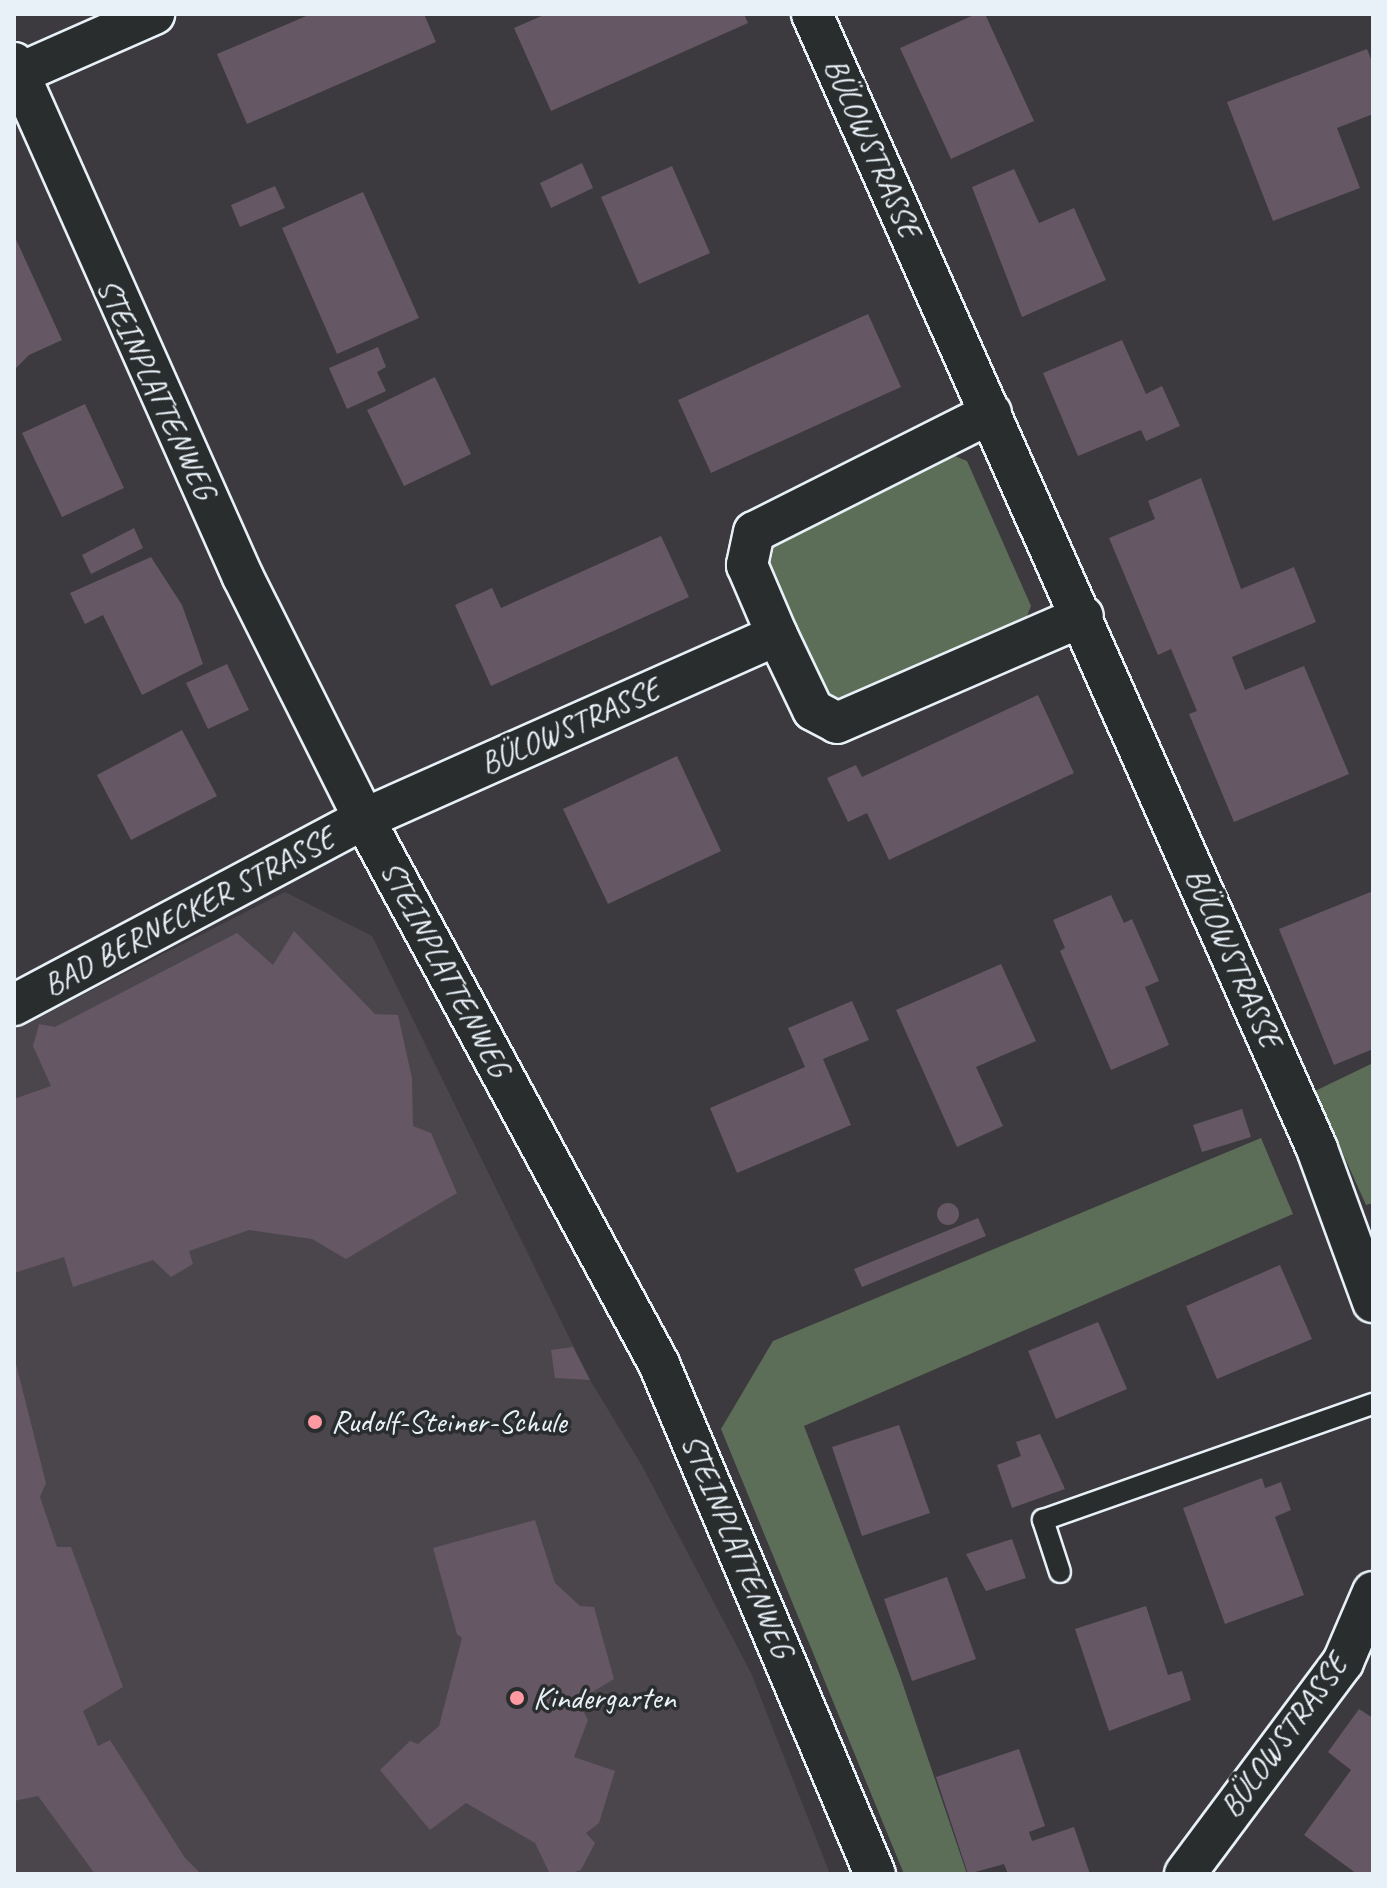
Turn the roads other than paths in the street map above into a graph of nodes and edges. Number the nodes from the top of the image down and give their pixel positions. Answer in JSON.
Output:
{"nodes":[{"id":1,"x":154,"y":14,"type":"edge"},
{"id":2,"x":812,"y":14,"type":"edge"},
{"id":3,"x":16,"y":68,"type":"edge"},
{"id":4,"x":991,"y":413,"type":"junction"},
{"id":5,"x":1083,"y":616,"type":"junction"},
{"id":6,"x":777,"y":635,"type":"junction"},
{"id":7,"x":364,"y":819,"type":"junction"},
{"id":8,"x":14,"y":1005,"type":"edge"},
{"id":9,"x":1373,"y":1302,"type":"edge"},
{"id":10,"x":1373,"y":1404,"type":"edge"},
{"id":11,"x":1060,"y":1572,"type":"dead end"},
{"id":12,"x":1373,"y":1592,"type":"edge"},
{"id":13,"x":875,"y":1874,"type":"edge"},
{"id":14,"x":1185,"y":1874,"type":"edge"}],
"edges":[{"from":1,"to":3,"type":"street"},
{"from":2,"to":4,"type":"street","name":"BÜLOWSTRASSE"},
{"from":3,"to":7,"type":"street","name":"STEINPLATTENWEG"},
{"from":4,"to":5,"type":"street","name":"BÜLOWSTRASSE"},
{"from":4,"to":6,"type":"street"},
{"from":5,"to":6,"type":"street"},
{"from":5,"to":9,"type":"street","name":"BÜLOWSTRASSE"},
{"from":6,"to":7,"type":"street","name":"BÜLOWSTRASSE"},
{"from":7,"to":8,"type":"street","name":"BAD BERNECKER STRASSE"},
{"from":7,"to":13,"type":"street","name":"STEINPLATTENWEG"},
{"from":10,"to":11,"type":"lane"},
{"from":12,"to":14,"type":"street","name":"BÜLOWSTRASSE"}]}
